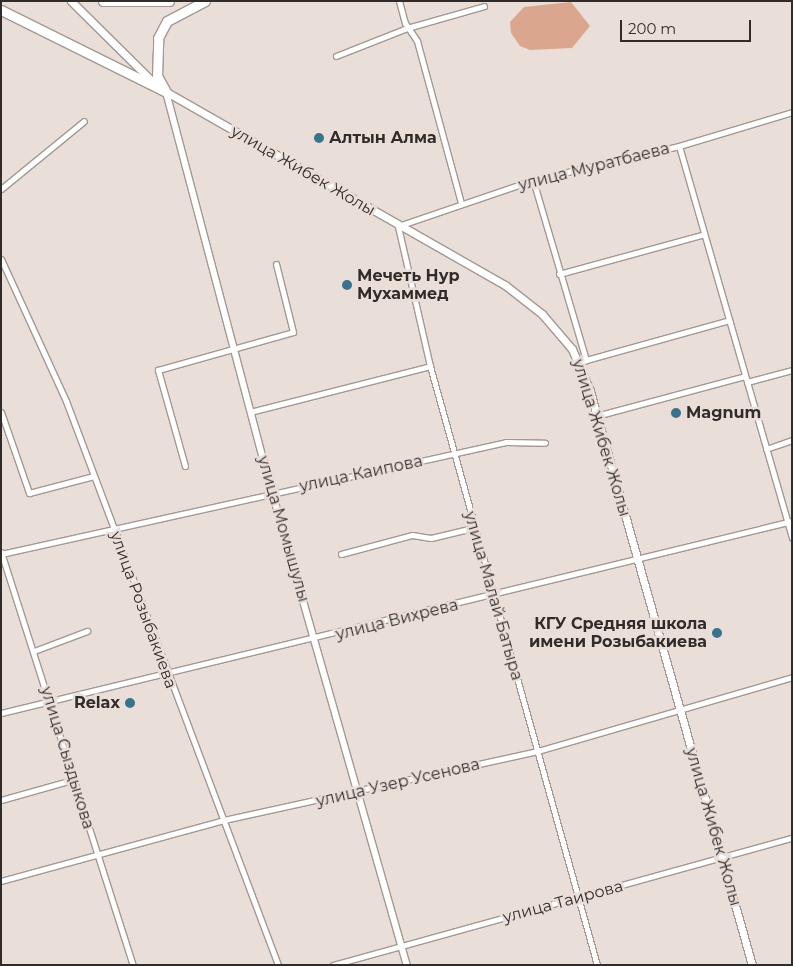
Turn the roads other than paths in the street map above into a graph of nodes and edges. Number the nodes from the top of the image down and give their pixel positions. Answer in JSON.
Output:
{"nodes":[{"id":1,"x":71,"y":1,"type":"edge"},
{"id":2,"x":103,"y":1,"type":"edge"},
{"id":3,"x":169,"y":1,"type":"edge"},
{"id":4,"x":205,"y":1,"type":"edge"},
{"id":5,"x":398,"y":1,"type":"edge"},
{"id":6,"x":484,"y":6,"type":"dead end"},
{"id":7,"x":1,"y":10,"type":"edge"},
{"id":8,"x":407,"y":28,"type":"junction"},
{"id":9,"x":336,"y":56,"type":"dead end"},
{"id":10,"x":166,"y":92,"type":"junction"},
{"id":11,"x":792,"y":112,"type":"edge"},
{"id":12,"x":84,"y":121,"type":"dead end"},
{"id":13,"x":679,"y":146,"type":"junction"},
{"id":14,"x":533,"y":180,"type":"junction"},
{"id":15,"x":1,"y":189,"type":"edge"},
{"id":16,"x":460,"y":203,"type":"junction"},
{"id":17,"x":398,"y":226,"type":"junction"},
{"id":18,"x":702,"y":235,"type":"junction"},
{"id":19,"x":1,"y":258,"type":"edge"},
{"id":20,"x":276,"y":264,"type":"dead end"},
{"id":21,"x":559,"y":274,"type":"junction"},
{"id":22,"x":729,"y":320,"type":"junction"},
{"id":23,"x":234,"y":348,"type":"junction"},
{"id":24,"x":582,"y":361,"type":"junction"},
{"id":25,"x":430,"y":366,"type":"junction"},
{"id":26,"x":792,"y":370,"type":"edge"},
{"id":27,"x":746,"y":379,"type":"junction"},
{"id":28,"x":1,"y":412,"type":"edge"},
{"id":29,"x":250,"y":412,"type":"junction"},
{"id":30,"x":596,"y":416,"type":"junction"},
{"id":31,"x":792,"y":440,"type":"edge"},
{"id":32,"x":545,"y":443,"type":"dead end"},
{"id":33,"x":766,"y":449,"type":"junction"},
{"id":34,"x":454,"y":454,"type":"junction"},
{"id":35,"x":185,"y":466,"type":"dead end"},
{"id":36,"x":94,"y":476,"type":"junction"},
{"id":37,"x":272,"y":492,"type":"junction"},
{"id":38,"x":789,"y":522,"type":"edge"},
{"id":39,"x":473,"y":528,"type":"junction"},
{"id":40,"x":114,"y":530,"type":"junction"},
{"id":41,"x":792,"y":538,"type":"edge"},
{"id":42,"x":2,"y":553,"type":"edge"},
{"id":43,"x":341,"y":554,"type":"dead end"},
{"id":44,"x":638,"y":560,"type":"junction"},
{"id":45,"x":492,"y":596,"type":"junction"},
{"id":46,"x":87,"y":631,"type":"dead end"},
{"id":47,"x":315,"y":640,"type":"junction"},
{"id":48,"x":34,"y":651,"type":"junction"},
{"id":49,"x":166,"y":674,"type":"junction"},
{"id":50,"x":792,"y":677,"type":"edge"},
{"id":51,"x":50,"y":703,"type":"junction"},
{"id":52,"x":679,"y":711,"type":"junction"},
{"id":53,"x":1,"y":713,"type":"edge"},
{"id":54,"x":538,"y":751,"type":"junction"},
{"id":55,"x":74,"y":778,"type":"junction"},
{"id":56,"x":357,"y":793,"type":"junction"},
{"id":57,"x":1,"y":800,"type":"edge"},
{"id":58,"x":224,"y":820,"type":"junction"},
{"id":59,"x":792,"y":838,"type":"edge"},
{"id":60,"x":96,"y":855,"type":"junction"},
{"id":61,"x":723,"y":857,"type":"junction"},
{"id":62,"x":1,"y":881,"type":"edge"},
{"id":63,"x":578,"y":898,"type":"junction"},
{"id":64,"x":401,"y":946,"type":"junction"},
{"id":65,"x":133,"y":965,"type":"edge"},
{"id":66,"x":278,"y":965,"type":"edge"},
{"id":67,"x":333,"y":965,"type":"edge"},
{"id":68,"x":406,"y":965,"type":"edge"},
{"id":69,"x":597,"y":965,"type":"edge"},
{"id":70,"x":752,"y":965,"type":"edge"}],
"edges":[{"from":1,"to":10,"type":"main road","name":"улица Жибек Жолы"},
{"from":2,"to":3,"type":"highway"},
{"from":4,"to":10,"type":"highway"},
{"from":5,"to":8,"type":"street"},
{"from":6,"to":8,"type":"street"},
{"from":7,"to":10,"type":"highway"},
{"from":8,"to":9,"type":"street"},
{"from":8,"to":16,"type":"street"},
{"from":10,"to":17,"type":"main road","name":"улица Жибек Жолы"},
{"from":10,"to":23,"type":"street","name":"улица Момышулы"},
{"from":11,"to":13,"type":"street","name":"улица Муратбаева"},
{"from":12,"to":15,"type":"street"},
{"from":13,"to":14,"type":"street","name":"улица Муратбаева"},
{"from":13,"to":18,"type":"street"},
{"from":14,"to":16,"type":"street","name":"улица Муратбаева"},
{"from":14,"to":21,"type":"street"},
{"from":16,"to":17,"type":"street","name":"улица Муратбаева"},
{"from":17,"to":24,"type":"main road","name":"улица Жибек Жолы"},
{"from":17,"to":25,"type":"street","name":"улица Малай Батыра"},
{"from":18,"to":21,"type":"street"},
{"from":18,"to":22,"type":"street"},
{"from":19,"to":36,"type":"street","name":"улица Розыбакиева"},
{"from":20,"to":23,"type":"street"},
{"from":21,"to":24,"type":"street"},
{"from":22,"to":24,"type":"street"},
{"from":22,"to":27,"type":"street"},
{"from":23,"to":29,"type":"street","name":"улица Момышулы"},
{"from":23,"to":35,"type":"street"},
{"from":24,"to":30,"type":"main road","name":"улица Жибек Жолы"},
{"from":25,"to":29,"type":"street"},
{"from":25,"to":34,"type":"street","name":"улица Малай Батыра"},
{"from":26,"to":27,"type":"street"},
{"from":27,"to":30,"type":"street"},
{"from":27,"to":33,"type":"street"},
{"from":28,"to":36,"type":"street"},
{"from":29,"to":37,"type":"street","name":"улица Момышулы"},
{"from":30,"to":44,"type":"main road","name":"улица Жибек Жолы"},
{"from":31,"to":33,"type":"street"},
{"from":32,"to":34,"type":"street","name":"улица Каипова"},
{"from":33,"to":38,"type":"street"},
{"from":34,"to":37,"type":"street","name":"улица Каипова"},
{"from":34,"to":39,"type":"street","name":"улица Малай Батыра"},
{"from":36,"to":40,"type":"street","name":"улица Розыбакиева"},
{"from":37,"to":40,"type":"street","name":"улица Каипова"},
{"from":37,"to":47,"type":"street","name":"улица Момышулы"},
{"from":38,"to":41,"type":"street"},
{"from":38,"to":44,"type":"street","name":"улица Вихрева"},
{"from":39,"to":43,"type":"street"},
{"from":39,"to":45,"type":"street","name":"улица Малай Батыра"},
{"from":40,"to":42,"type":"street","name":"улица Каипова"},
{"from":40,"to":49,"type":"street","name":"улица Розыбакиева"},
{"from":42,"to":48,"type":"street","name":"улица Сыздыкова"},
{"from":44,"to":45,"type":"street","name":"улица Вихрева"},
{"from":44,"to":52,"type":"main road","name":"улица Жибек Жолы"},
{"from":45,"to":47,"type":"street","name":"улица Вихрева"},
{"from":45,"to":54,"type":"street","name":"улица Малай Батыра"},
{"from":46,"to":48,"type":"street"},
{"from":47,"to":49,"type":"street","name":"улица Вихрева"},
{"from":47,"to":56,"type":"street","name":"улица Момышулы"},
{"from":48,"to":51,"type":"street","name":"улица Сыздыкова"},
{"from":49,"to":51,"type":"street","name":"улица Вихрева"},
{"from":49,"to":58,"type":"street","name":"улица Розыбакиева"},
{"from":50,"to":52,"type":"street","name":"улица Узер Усенова"},
{"from":51,"to":53,"type":"street","name":"улица Вихрева"},
{"from":51,"to":55,"type":"street","name":"улица Сыздыкова"},
{"from":52,"to":54,"type":"street","name":"улица Узер Усенова"},
{"from":52,"to":61,"type":"main road","name":"улица Жибек Жолы"},
{"from":54,"to":56,"type":"street","name":"улица Узер Усенова"},
{"from":54,"to":63,"type":"street","name":"улица Малай Батыра"},
{"from":55,"to":57,"type":"street"},
{"from":55,"to":60,"type":"street","name":"улица Сыздыкова"},
{"from":56,"to":58,"type":"street","name":"улица Узер Усенова"},
{"from":56,"to":64,"type":"street","name":"улица Момышулы"},
{"from":58,"to":60,"type":"street","name":"улица Узер Усенова"},
{"from":58,"to":66,"type":"street","name":"улица Розыбакиева"},
{"from":59,"to":61,"type":"street","name":"улица Таирова"},
{"from":60,"to":62,"type":"street","name":"улица Узер Усенова"},
{"from":60,"to":65,"type":"street","name":"улица Сыздыкова"},
{"from":61,"to":63,"type":"street","name":"улица Таирова"},
{"from":61,"to":70,"type":"main road","name":"улица Жибек Жолы"},
{"from":63,"to":64,"type":"street","name":"улица Таирова"},
{"from":63,"to":69,"type":"street","name":"улица Малай Батыра"},
{"from":64,"to":67,"type":"street","name":"улица Таирова"},
{"from":64,"to":68,"type":"street","name":"улица Момышулы"}]}
